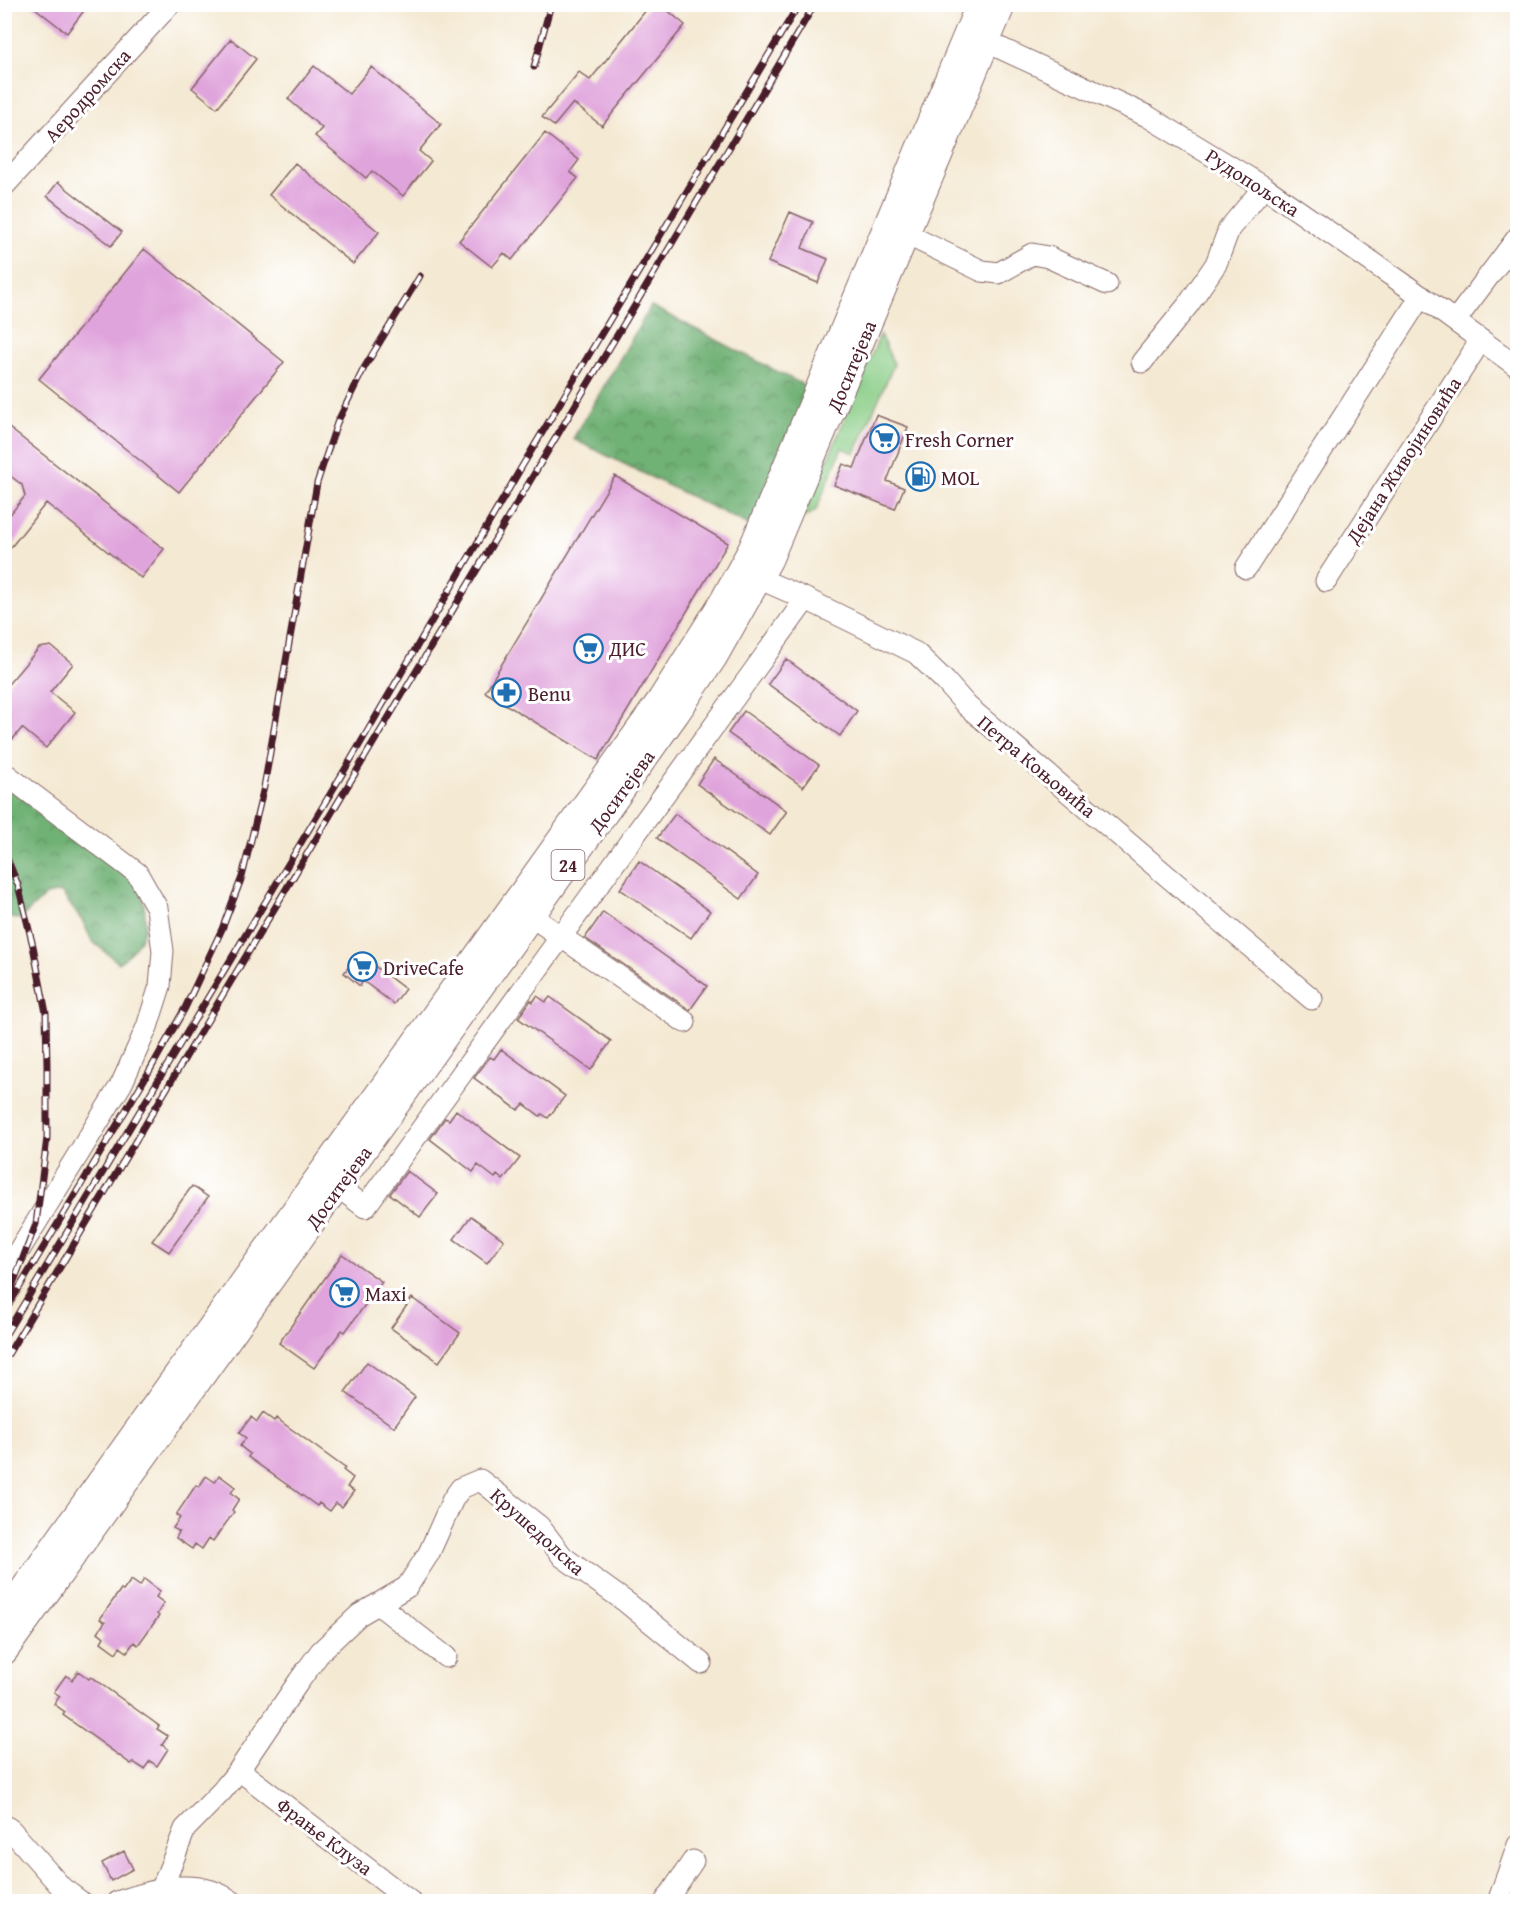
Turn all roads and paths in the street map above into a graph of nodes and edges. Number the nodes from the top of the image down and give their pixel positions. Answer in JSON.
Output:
{"nodes":[{"id":1,"x":170,"y":4,"type":"edge"},
{"id":2,"x":980,"y":4,"type":"edge"},
{"id":3,"x":1002,"y":4,"type":"edge"},
{"id":4,"x":977,"y":37,"type":"junction"},
{"id":5,"x":4,"y":186,"type":"edge"},
{"id":6,"x":1264,"y":187,"type":"junction"},
{"id":7,"x":906,"y":234,"type":"junction"},
{"id":8,"x":1518,"y":237,"type":"edge"},
{"id":9,"x":1107,"y":284,"type":"dead end"},
{"id":10,"x":1421,"y":296,"type":"junction"},
{"id":11,"x":1455,"y":321,"type":"junction"},
{"id":12,"x":1481,"y":340,"type":"junction"},
{"id":13,"x":1142,"y":362,"type":"dead end"},
{"id":14,"x":1518,"y":367,"type":"edge"},
{"id":15,"x":1246,"y":568,"type":"dead end"},
{"id":16,"x":750,"y":575,"type":"junction"},
{"id":17,"x":1326,"y":581,"type":"dead end"},
{"id":18,"x":806,"y":599,"type":"junction"},
{"id":19,"x":4,"y":773,"type":"edge"},
{"id":20,"x":531,"y":916,"type":"junction"},
{"id":21,"x":562,"y":937,"type":"junction"},
{"id":22,"x":1312,"y":999,"type":"dead end"},
{"id":23,"x":685,"y":1022,"type":"dead end"},
{"id":24,"x":330,"y":1180,"type":"junction"},
{"id":25,"x":4,"y":1275,"type":"edge"},
{"id":26,"x":136,"y":1451,"type":"junction"},
{"id":27,"x":379,"y":1605,"type":"junction"},
{"id":28,"x":4,"y":1617,"type":"edge"},
{"id":29,"x":4,"y":1651,"type":"edge"},
{"id":30,"x":446,"y":1657,"type":"dead end"},
{"id":31,"x":701,"y":1663,"type":"dead end"},
{"id":32,"x":239,"y":1770,"type":"junction"},
{"id":33,"x":4,"y":1826,"type":"edge"},
{"id":34,"x":1518,"y":1845,"type":"edge"},
{"id":35,"x":693,"y":1861,"type":"dead end"},
{"id":36,"x":162,"y":1888,"type":"junction"},
{"id":37,"x":81,"y":1901,"type":"edge"},
{"id":38,"x":117,"y":1902,"type":"edge"},
{"id":39,"x":233,"y":1902,"type":"edge"},
{"id":40,"x":411,"y":1902,"type":"edge"},
{"id":41,"x":665,"y":1902,"type":"edge"},
{"id":42,"x":1498,"y":1902,"type":"edge"}],
"edges":[{"from":1,"to":5,"type":"street","name":"Аеродромска"},
{"from":2,"to":4,"type":"main road","name":"Доситејева","number":"24"},
{"from":3,"to":4,"type":"main road","name":"Доситејева","number":"24"},
{"from":4,"to":6,"type":"street","name":"Рудопољска"},
{"from":4,"to":7,"type":"main road","name":"Доситејева","number":"24"},
{"from":4,"to":16,"type":"main road","name":"Доситејева","number":"24"},
{"from":6,"to":10,"type":"street","name":"Рудопољска"},
{"from":6,"to":13,"type":"street"},
{"from":7,"to":9,"type":"street"},
{"from":7,"to":16,"type":"main road","name":"Доситејева","number":"24"},
{"from":8,"to":11,"type":"street"},
{"from":10,"to":11,"type":"street","name":"Рудопољска"},
{"from":10,"to":15,"type":"street"},
{"from":11,"to":12,"type":"street","name":"Рудопољска"},
{"from":12,"to":14,"type":"street","name":"Рудопољска"},
{"from":12,"to":17,"type":"street","name":"Дејана Живојиновића"},
{"from":16,"to":18,"type":"street","name":"Петра Коњовића"},
{"from":16,"to":20,"type":"main road","name":"Доситејева","number":"24"},
{"from":16,"to":24,"type":"main road","name":"Доситејева","number":"24"},
{"from":18,"to":21,"type":"street"},
{"from":18,"to":22,"type":"street","name":"Петра Коњовића"},
{"from":19,"to":25,"type":"street"},
{"from":20,"to":21,"type":"street"},
{"from":20,"to":24,"type":"main road","name":"Доситејева","number":"24"},
{"from":21,"to":23,"type":"street"},
{"from":21,"to":24,"type":"street"},
{"from":24,"to":26,"type":"main road","name":"Доситејева","number":"24"},
{"from":26,"to":28,"type":"main road","name":"Доситејева","number":"24"},
{"from":26,"to":29,"type":"main road","name":"Доситејева","number":"24"},
{"from":27,"to":30,"type":"street"},
{"from":27,"to":31,"type":"street","name":"Крушедолска"},
{"from":27,"to":32,"type":"street","name":"Крушедолска"},
{"from":32,"to":36,"type":"street","name":"Крушедолска"},
{"from":32,"to":40,"type":"street","name":"Фрање Клуза"},
{"from":33,"to":37,"type":"street"},
{"from":34,"to":42,"type":"street"},
{"from":35,"to":41,"type":"street"},
{"from":36,"to":38,"type":"street"},
{"from":36,"to":39,"type":"street"}]}
